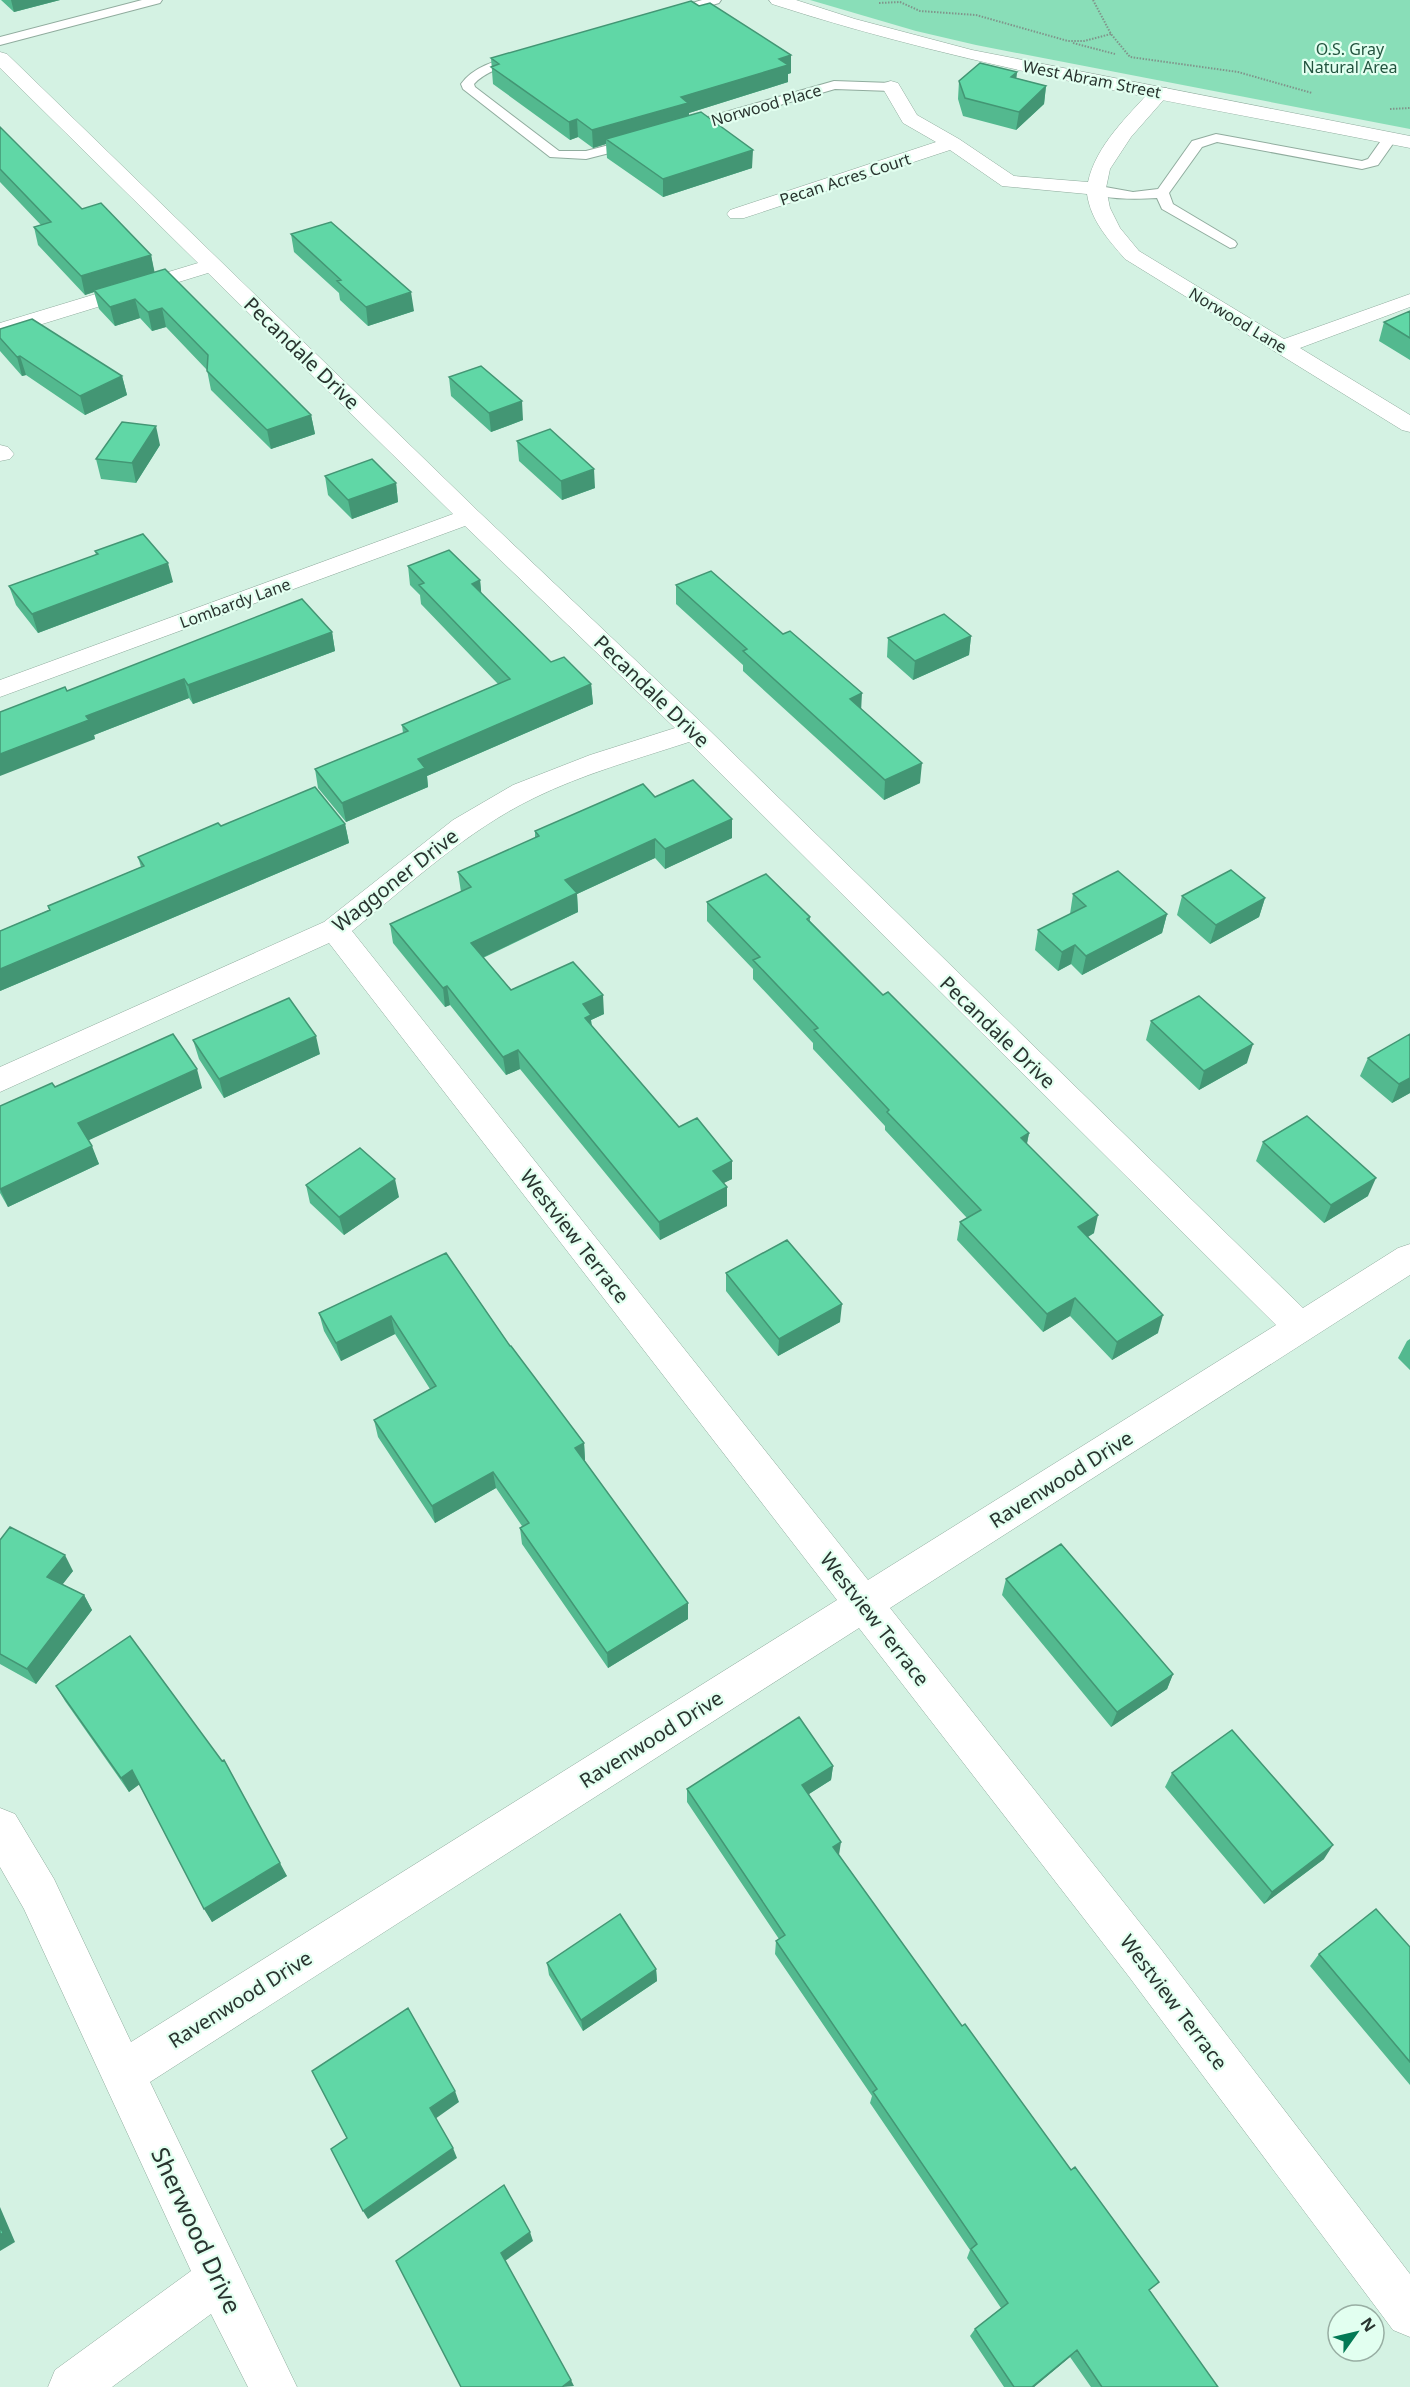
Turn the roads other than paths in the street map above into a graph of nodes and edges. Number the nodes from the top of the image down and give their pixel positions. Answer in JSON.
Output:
{"nodes":[{"id":1,"x":156,"y":0,"type":"edge"},
{"id":2,"x":715,"y":0,"type":"edge"},
{"id":3,"x":778,"y":0,"type":"edge"},
{"id":4,"x":655,"y":18,"type":"edge"},
{"id":5,"x":0,"y":40,"type":"edge"},
{"id":6,"x":532,"y":55,"type":"edge"},
{"id":7,"x":0,"y":58,"type":"edge"},
{"id":8,"x":891,"y":87,"type":"joint"},
{"id":9,"x":1160,"y":92,"type":"junction"},
{"id":10,"x":1390,"y":138,"type":"junction"},
{"id":11,"x":1410,"y":142,"type":"edge"},
{"id":12,"x":952,"y":143,"type":"junction"},
{"id":13,"x":1094,"y":189,"type":"junction"},
{"id":14,"x":1162,"y":194,"type":"junction"},
{"id":15,"x":737,"y":214,"type":"dead end"},
{"id":16,"x":1230,"y":244,"type":"dead end"},
{"id":17,"x":213,"y":265,"type":"junction"},
{"id":18,"x":1410,"y":300,"type":"edge"},
{"id":19,"x":0,"y":330,"type":"edge"},
{"id":20,"x":1282,"y":347,"type":"junction"},
{"id":21,"x":1410,"y":425,"type":"edge"},
{"id":22,"x":469,"y":516,"type":"junction"},
{"id":23,"x":0,"y":689,"type":"edge"},
{"id":24,"x":694,"y":731,"type":"junction"},
{"id":25,"x":334,"y":929,"type":"junction"},
{"id":26,"x":0,"y":1080,"type":"edge"},
{"id":27,"x":1410,"y":1258,"type":"edge"},
{"id":28,"x":1300,"y":1328,"type":"junction"},
{"id":29,"x":863,"y":1604,"type":"junction"},
{"id":30,"x":0,"y":1828,"type":"edge"},
{"id":31,"x":123,"y":2073,"type":"junction"},
{"id":32,"x":219,"y":2279,"type":"junction"},
{"id":33,"x":1410,"y":2313,"type":"edge"},
{"id":34,"x":72,"y":2387,"type":"edge"},
{"id":35,"x":273,"y":2387,"type":"edge"}],
"edges":[{"from":1,"to":5,"type":"lane"},
{"from":2,"to":4,"type":"lane"},
{"from":3,"to":9,"type":"street","name":"West Abram Street"},
{"from":6,"to":8,"type":"lane","name":"Norwood Place"},
{"from":7,"to":17,"type":"street","name":"Pecandale Drive"},
{"from":8,"to":12,"type":"street"},
{"from":9,"to":10,"type":"street","name":"West Abram Street"},
{"from":9,"to":13,"type":"street"},
{"from":10,"to":11,"type":"street","name":"West Abram Street"},
{"from":10,"to":14,"type":"lane"},
{"from":12,"to":13,"type":"street"},
{"from":12,"to":15,"type":"street","name":"Pecan Acres Court"},
{"from":13,"to":14,"type":"lane"},
{"from":13,"to":20,"type":"street","name":"Norwood Lane"},
{"from":14,"to":16,"type":"lane"},
{"from":17,"to":19,"type":"street"},
{"from":17,"to":22,"type":"street","name":"Pecandale Drive"},
{"from":18,"to":20,"type":"street"},
{"from":20,"to":21,"type":"street","name":"Norwood Lane"},
{"from":22,"to":23,"type":"street","name":"Lombardy Lane"},
{"from":22,"to":24,"type":"street","name":"Pecandale Drive"},
{"from":24,"to":25,"type":"street","name":"Waggoner Drive"},
{"from":24,"to":28,"type":"street","name":"Pecandale Drive"},
{"from":25,"to":26,"type":"street","name":"Waggoner Drive"},
{"from":25,"to":29,"type":"street","name":"Westview Terrace"},
{"from":27,"to":28,"type":"street","name":"Ravenwood Drive"},
{"from":28,"to":29,"type":"street","name":"Ravenwood Drive"},
{"from":29,"to":31,"type":"street","name":"Ravenwood Drive"},
{"from":29,"to":33,"type":"street","name":"Westview Terrace"},
{"from":30,"to":31,"type":"street"},
{"from":31,"to":32,"type":"street","name":"Sherwood Drive"},
{"from":32,"to":34,"type":"street"},
{"from":32,"to":35,"type":"street","name":"Sherwood Drive"}]}
